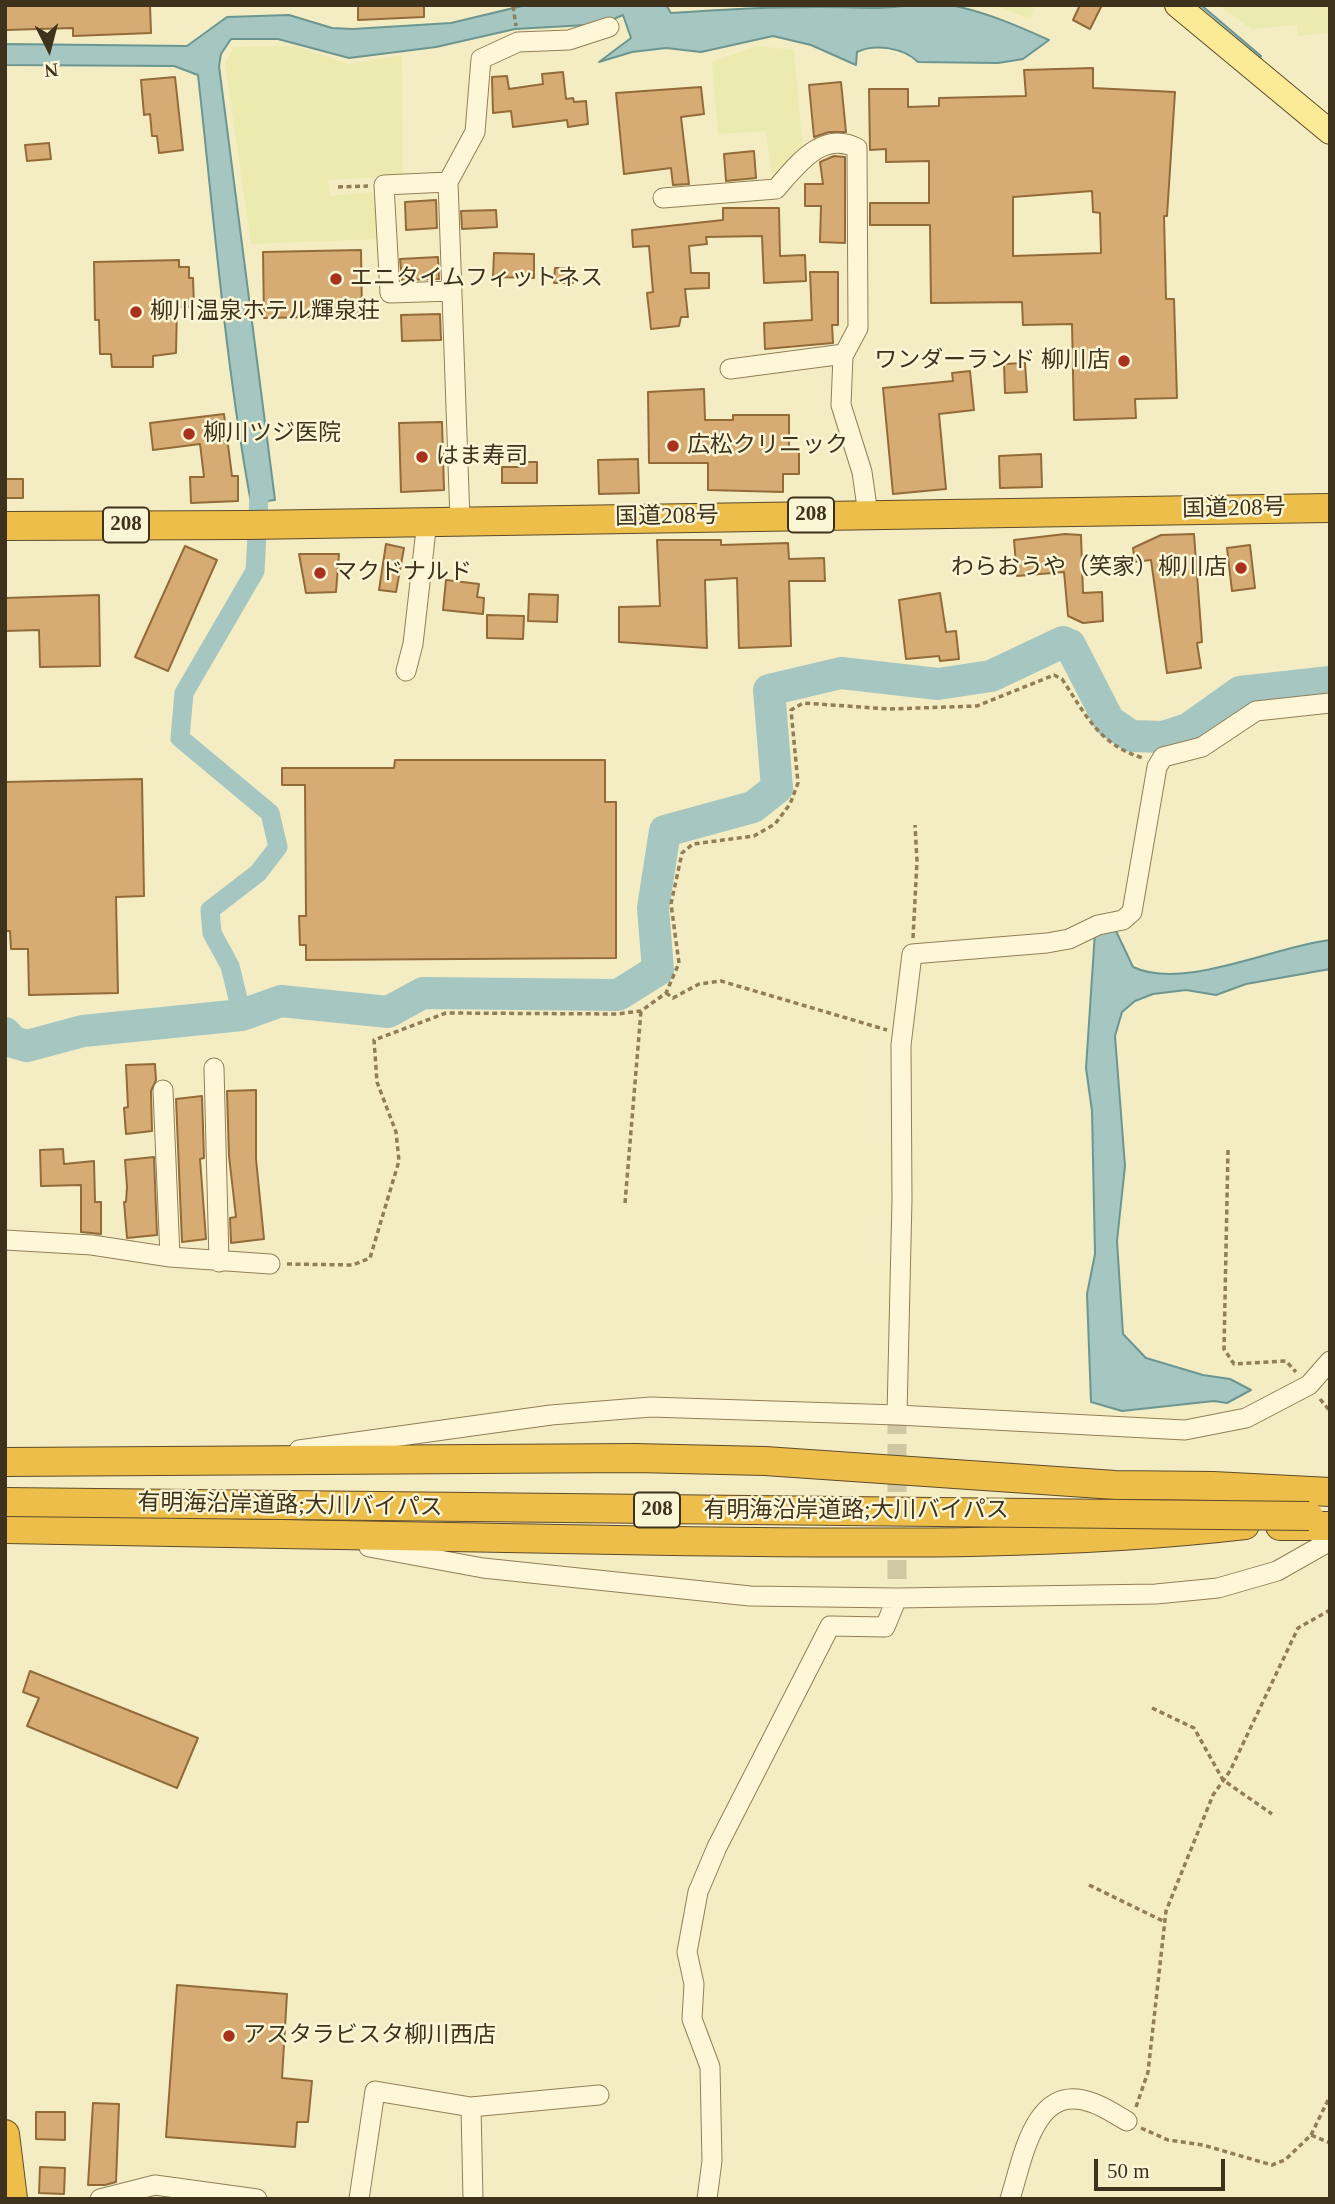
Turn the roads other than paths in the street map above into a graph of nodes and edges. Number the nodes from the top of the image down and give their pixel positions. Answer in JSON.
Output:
{"nodes":[{"id":1,"x":1177,"y":5,"type":"edge"},
{"id":2,"x":609,"y":27,"type":"dead end"},
{"id":3,"x":1330,"y":132,"type":"edge"},
{"id":4,"x":448,"y":182,"type":"junction"},
{"id":5,"x":663,"y":198,"type":"dead end"},
{"id":6,"x":452,"y":291,"type":"junction"},
{"id":7,"x":844,"y":354,"type":"junction"},
{"id":8,"x":730,"y":369,"type":"dead end"},
{"id":9,"x":1330,"y":508,"type":"edge"},
{"id":10,"x":868,"y":514,"type":"junction"},
{"id":11,"x":460,"y":520,"type":"junction"},
{"id":12,"x":427,"y":521,"type":"junction"},
{"id":13,"x":5,"y":526,"type":"edge"},
{"id":14,"x":406,"y":671,"type":"dead end"},
{"id":15,"x":1330,"y":703,"type":"edge"},
{"id":16,"x":214,"y":1068,"type":"dead end"},
{"id":17,"x":163,"y":1090,"type":"dead end"},
{"id":18,"x":5,"y":1240,"type":"edge"},
{"id":19,"x":170,"y":1257,"type":"junction"},
{"id":20,"x":219,"y":1262,"type":"junction"},
{"id":21,"x":270,"y":1264,"type":"road end"},
{"id":22,"x":1330,"y":1361,"type":"edge"},
{"id":23,"x":897,"y":1415,"type":"junction"},
{"id":24,"x":250,"y":1459,"type":"junction"},
{"id":25,"x":5,"y":1462,"type":"edge"},
{"id":26,"x":5,"y":1502,"type":"edge"},
{"id":27,"x":5,"y":1512,"type":"edge"},
{"id":28,"x":1324,"y":1515,"type":"edge"},
{"id":29,"x":1245,"y":1525,"type":"junction"},
{"id":30,"x":5,"y":1529,"type":"edge"},
{"id":31,"x":318,"y":1537,"type":"junction"},
{"id":32,"x":897,"y":1598,"type":"junction"},
{"id":33,"x":599,"y":2095,"type":"dead end"},
{"id":34,"x":471,"y":2107,"type":"junction"},
{"id":35,"x":1127,"y":2121,"type":"road end"},
{"id":36,"x":5,"y":2134,"type":"edge"},
{"id":37,"x":13,"y":2199,"type":"edge"},
{"id":38,"x":100,"y":2199,"type":"edge"},
{"id":39,"x":257,"y":2199,"type":"edge"},
{"id":40,"x":359,"y":2199,"type":"edge"},
{"id":41,"x":473,"y":2199,"type":"edge"},
{"id":42,"x":706,"y":2199,"type":"edge"},
{"id":43,"x":1010,"y":2199,"type":"edge"}],
"edges":[{"from":1,"to":3,"type":"main road"},
{"from":2,"to":4,"type":"street"},
{"from":4,"to":6,"type":"street"},
{"from":4,"to":6,"type":"street"},
{"from":5,"to":7,"type":"street"},
{"from":6,"to":11,"type":"street"},
{"from":7,"to":8,"type":"street"},
{"from":7,"to":10,"type":"street"},
{"from":9,"to":10,"type":"highway","name":"国道208号","number":"208"},
{"from":10,"to":11,"type":"highway","name":"国道208号","number":"208"},
{"from":11,"to":12,"type":"highway","name":"国道208号","number":"208"},
{"from":12,"to":13,"type":"highway","name":"国道208号","number":"208"},
{"from":12,"to":14,"type":"street"},
{"from":15,"to":23,"type":"street"},
{"from":16,"to":20,"type":"street"},
{"from":17,"to":19,"type":"street"},
{"from":18,"to":19,"type":"street"},
{"from":19,"to":20,"type":"street"},
{"from":20,"to":21,"type":"street"},
{"from":22,"to":23,"type":"street"},
{"from":23,"to":24,"type":"street"},
{"from":24,"to":25,"type":"highway"},
{"from":24,"to":28,"type":"highway"},
{"from":26,"to":28,"type":"highway","name":"有明海沿岸道路;大川バイパス","number":"208","bridge":true},
{"from":27,"to":29,"type":"highway","name":"有明海沿岸道路;大川バイパス","number":"208"},
{"from":28,"to":29,"type":"highway","name":"有明海沿岸道路;大川バイパス","number":"208"},
{"from":28,"to":32,"type":"street"},
{"from":29,"to":31,"type":"highway"},
{"from":30,"to":31,"type":"highway"},
{"from":31,"to":32,"type":"street"},
{"from":32,"to":42,"type":"street"},
{"from":33,"to":34,"type":"street"},
{"from":34,"to":40,"type":"street"},
{"from":34,"to":41,"type":"street"},
{"from":35,"to":43,"type":"street"},
{"from":36,"to":37,"type":"highway"},
{"from":38,"to":39,"type":"street"}]}
